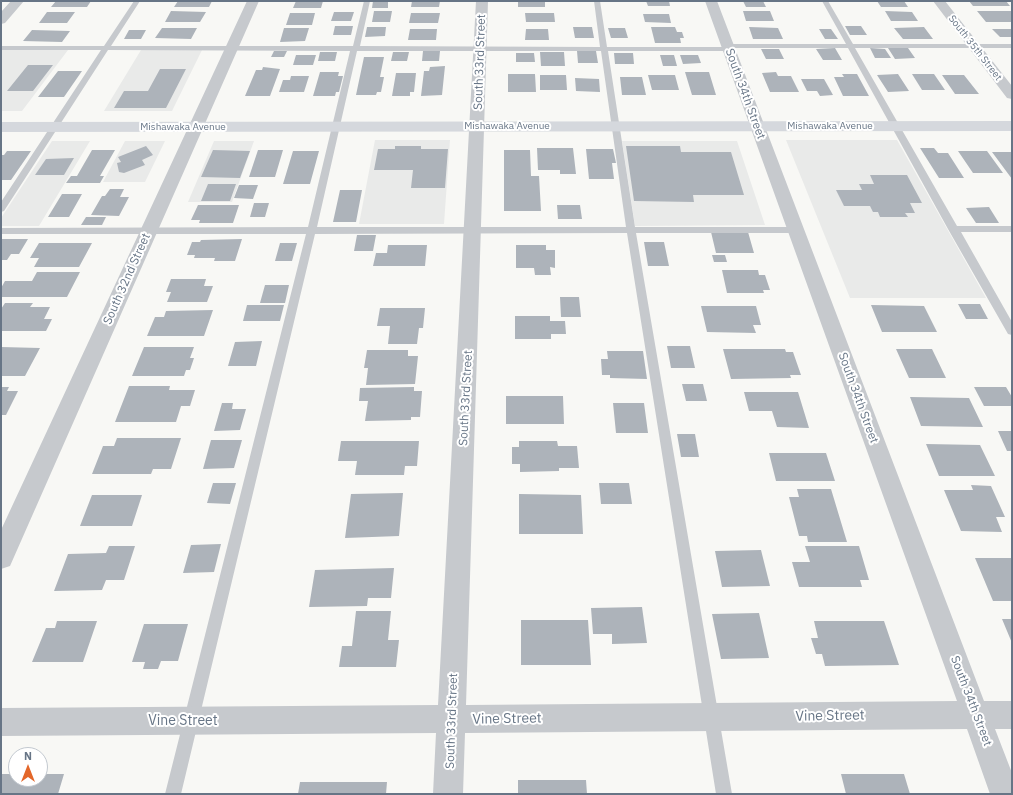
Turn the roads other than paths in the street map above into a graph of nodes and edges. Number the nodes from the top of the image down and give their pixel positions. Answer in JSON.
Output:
{"nodes":[{"id":1,"x":18,"y":1,"type":"edge"},
{"id":2,"x":137,"y":1,"type":"edge"},
{"id":3,"x":253,"y":1,"type":"edge"},
{"id":4,"x":367,"y":1,"type":"edge"},
{"id":5,"x":482,"y":1,"type":"edge"},
{"id":6,"x":597,"y":1,"type":"edge"},
{"id":7,"x":711,"y":1,"type":"edge"},
{"id":8,"x":825,"y":1,"type":"edge"},
{"id":9,"x":939,"y":1,"type":"edge"},
{"id":10,"x":1,"y":20,"type":"edge"},
{"id":11,"x":974,"y":46,"type":"junction"},
{"id":12,"x":1012,"y":46,"type":"edge"},
{"id":13,"x":852,"y":47,"type":"junction"},
{"id":14,"x":1,"y":48,"type":"edge"},
{"id":15,"x":231,"y":48,"type":"junction"},
{"id":16,"x":606,"y":48,"type":"junction"},
{"id":17,"x":728,"y":48,"type":"junction"},
{"id":18,"x":106,"y":49,"type":"junction"},
{"id":19,"x":355,"y":49,"type":"junction"},
{"id":20,"x":480,"y":49,"type":"junction"},
{"id":21,"x":1012,"y":95,"type":"edge"},
{"id":22,"x":616,"y":126,"type":"junction"},
{"id":23,"x":756,"y":126,"type":"junction"},
{"id":24,"x":895,"y":126,"type":"junction"},
{"id":25,"x":1012,"y":126,"type":"edge"},
{"id":26,"x":1,"y":127,"type":"edge"},
{"id":27,"x":56,"y":127,"type":"junction"},
{"id":28,"x":196,"y":127,"type":"junction"},
{"id":29,"x":337,"y":127,"type":"junction"},
{"id":30,"x":477,"y":127,"type":"junction"},
{"id":31,"x":1,"y":209,"type":"edge"},
{"id":32,"x":953,"y":229,"type":"junction"},
{"id":33,"x":1012,"y":229,"type":"edge"},
{"id":34,"x":149,"y":230,"type":"junction"},
{"id":35,"x":312,"y":230,"type":"junction"},
{"id":36,"x":473,"y":230,"type":"junction"},
{"id":37,"x":795,"y":230,"type":"junction"},
{"id":38,"x":1,"y":231,"type":"edge"},
{"id":39,"x":631,"y":231,"type":"junction"},
{"id":40,"x":1012,"y":331,"type":"edge"},
{"id":41,"x":1,"y":557,"type":"edge"},
{"id":42,"x":976,"y":715,"type":"junction"},
{"id":43,"x":1012,"y":715,"type":"edge"},
{"id":44,"x":711,"y":717,"type":"junction"},
{"id":45,"x":452,"y":720,"type":"junction"},
{"id":46,"x":191,"y":721,"type":"junction"},
{"id":47,"x":1,"y":722,"type":"edge"},
{"id":48,"x":174,"y":794,"type":"edge"},
{"id":49,"x":448,"y":794,"type":"edge"},
{"id":50,"x":724,"y":794,"type":"edge"},
{"id":51,"x":1005,"y":794,"type":"edge"}],
"edges":[{"from":1,"to":10,"type":"street"},
{"from":2,"to":18,"type":"lane"},
{"from":3,"to":15,"type":"street","name":"South 32nd Street"},
{"from":4,"to":19,"type":"lane"},
{"from":5,"to":20,"type":"street","name":"South 33rd Street"},
{"from":6,"to":16,"type":"lane"},
{"from":7,"to":17,"type":"street","name":"South 34th Street"},
{"from":8,"to":13,"type":"lane"},
{"from":9,"to":11,"type":"street","name":"South 35th Street"},
{"from":11,"to":12,"type":"lane"},
{"from":11,"to":13,"type":"lane"},
{"from":11,"to":21,"type":"street","name":"South 35th Street"},
{"from":13,"to":17,"type":"lane"},
{"from":13,"to":24,"type":"lane"},
{"from":14,"to":18,"type":"lane"},
{"from":15,"to":18,"type":"lane"},
{"from":15,"to":19,"type":"lane"},
{"from":15,"to":28,"type":"street","name":"South 32nd Street"},
{"from":16,"to":17,"type":"lane"},
{"from":16,"to":20,"type":"lane"},
{"from":16,"to":22,"type":"lane"},
{"from":17,"to":23,"type":"street","name":"South 34th Street"},
{"from":18,"to":27,"type":"lane"},
{"from":19,"to":20,"type":"lane"},
{"from":19,"to":29,"type":"lane"},
{"from":20,"to":30,"type":"street","name":"South 33rd Street"},
{"from":22,"to":23,"type":"main road","name":"Mishawaka Avenue"},
{"from":22,"to":30,"type":"main road","name":"Mishawaka Avenue"},
{"from":22,"to":39,"type":"lane"},
{"from":23,"to":24,"type":"main road","name":"Mishawaka Avenue"},
{"from":23,"to":37,"type":"street","name":"South 34th Street"},
{"from":24,"to":25,"type":"main road","name":"Mishawaka Avenue"},
{"from":24,"to":32,"type":"lane"},
{"from":26,"to":27,"type":"main road","name":"Mishawaka Avenue"},
{"from":27,"to":28,"type":"main road","name":"Mishawaka Avenue"},
{"from":27,"to":31,"type":"lane"},
{"from":28,"to":29,"type":"main road","name":"Mishawaka Avenue"},
{"from":28,"to":34,"type":"street","name":"South 32nd Street"},
{"from":29,"to":30,"type":"main road","name":"Mishawaka Avenue"},
{"from":29,"to":35,"type":"lane"},
{"from":30,"to":36,"type":"street","name":"South 33rd Street"},
{"from":32,"to":33,"type":"lane"},
{"from":32,"to":40,"type":"lane"},
{"from":34,"to":35,"type":"lane"},
{"from":34,"to":38,"type":"lane"},
{"from":34,"to":41,"type":"street","name":"South 32nd Street"},
{"from":35,"to":36,"type":"lane"},
{"from":35,"to":46,"type":"lane"},
{"from":36,"to":39,"type":"lane"},
{"from":36,"to":45,"type":"street","name":"South 33rd Street"},
{"from":37,"to":39,"type":"lane"},
{"from":37,"to":42,"type":"street","name":"South 34th Street"},
{"from":39,"to":44,"type":"lane"},
{"from":42,"to":43,"type":"street","name":"Vine Street"},
{"from":42,"to":44,"type":"street","name":"Vine Street"},
{"from":42,"to":51,"type":"street","name":"South 34th Street"},
{"from":44,"to":45,"type":"street","name":"Vine Street"},
{"from":44,"to":50,"type":"lane"},
{"from":45,"to":46,"type":"street","name":"Vine Street"},
{"from":45,"to":49,"type":"street","name":"South 33rd Street"},
{"from":46,"to":47,"type":"street","name":"Vine Street"},
{"from":46,"to":48,"type":"lane"}]}
